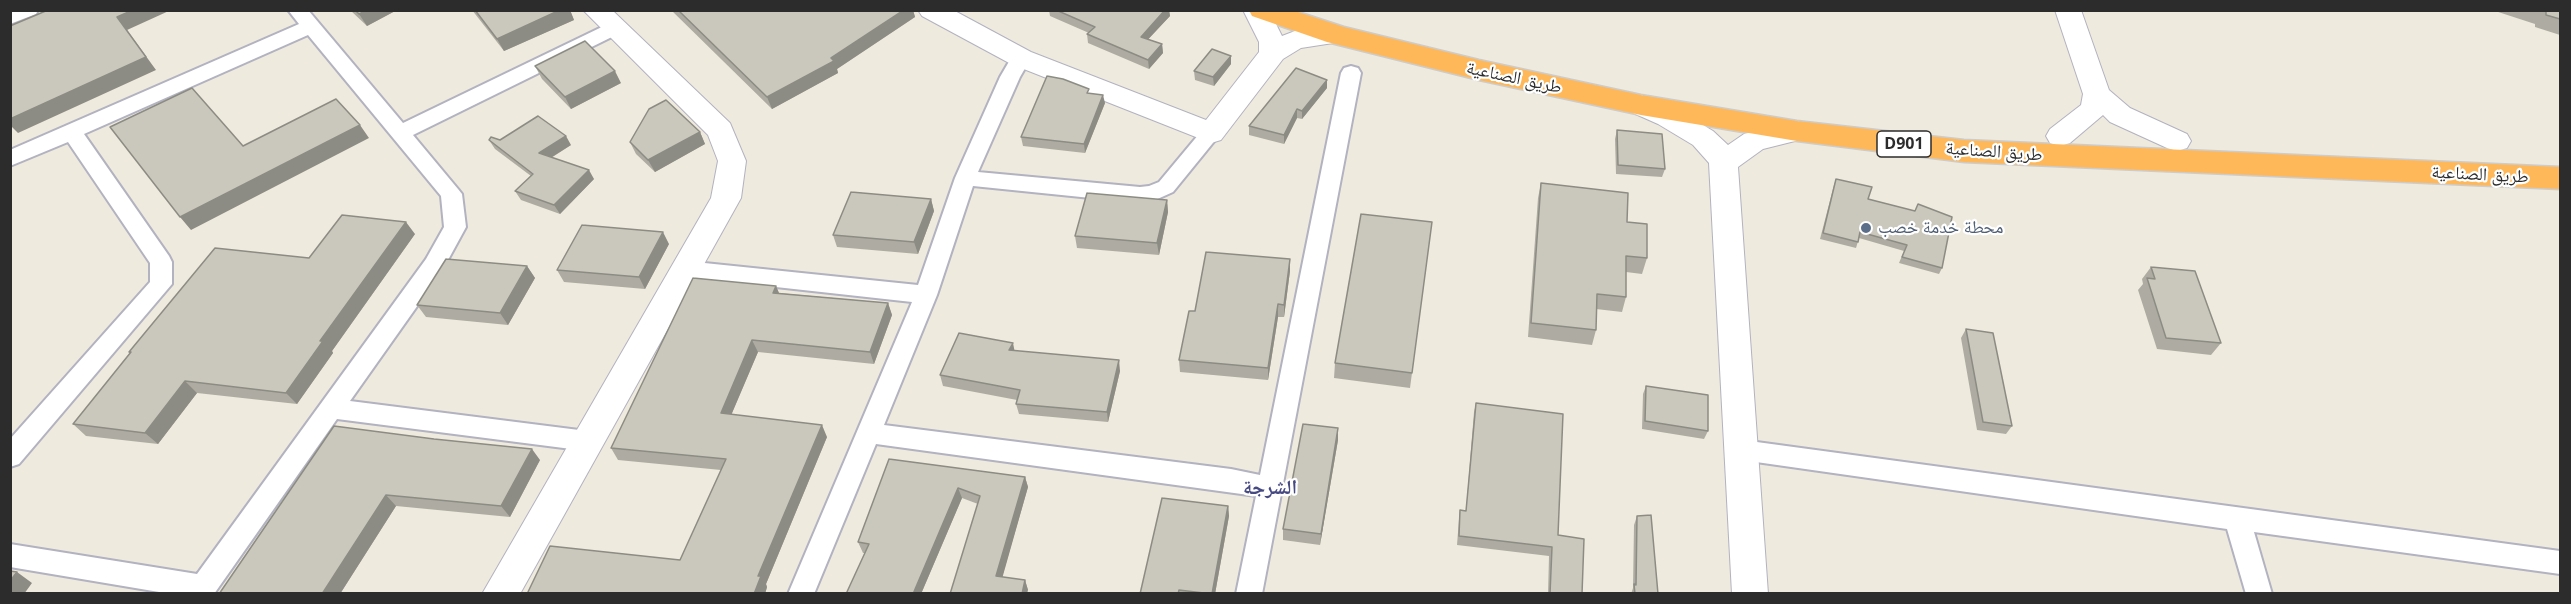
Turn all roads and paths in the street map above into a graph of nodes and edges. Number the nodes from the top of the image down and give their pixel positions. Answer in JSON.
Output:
{"nodes":[{"id":1,"x":931,"y":10,"type":"edge"},
{"id":2,"x":1256,"y":10,"type":"edge"},
{"id":3,"x":1262,"y":10,"type":"edge"},
{"id":4,"x":2068,"y":10,"type":"edge"},
{"id":5,"x":303,"y":19,"type":"edge"},
{"id":6,"x":605,"y":19,"type":"edge"},
{"id":7,"x":1331,"y":23,"type":"edge"},
{"id":8,"x":1273,"y":53,"type":"junction"},
{"id":9,"x":1021,"y":58,"type":"junction"},
{"id":10,"x":1351,"y":74,"type":"dead end"},
{"id":11,"x":2097,"y":94,"type":"junction"},
{"id":12,"x":1641,"y":105,"type":"junction"},
{"id":13,"x":1797,"y":131,"type":"junction"},
{"id":14,"x":72,"y":132,"type":"junction"},
{"id":15,"x":399,"y":133,"type":"junction"},
{"id":16,"x":1211,"y":133,"type":"junction"},
{"id":17,"x":2060,"y":136,"type":"junction"},
{"id":18,"x":2177,"y":141,"type":"junction"},
{"id":19,"x":10,"y":159,"type":"edge"},
{"id":20,"x":1723,"y":163,"type":"junction"},
{"id":21,"x":2559,"y":174,"type":"edge"},
{"id":22,"x":965,"y":178,"type":"junction"},
{"id":23,"x":685,"y":270,"type":"junction"},
{"id":24,"x":926,"y":295,"type":"junction"},
{"id":25,"x":331,"y":408,"type":"junction"},
{"id":26,"x":867,"y":433,"type":"junction"},
{"id":27,"x":587,"y":441,"type":"junction"},
{"id":28,"x":1742,"y":450,"type":"junction"},
{"id":29,"x":10,"y":457,"type":"edge"},
{"id":30,"x":1270,"y":488,"type":"junction"},
{"id":31,"x":2237,"y":519,"type":"junction"},
{"id":32,"x":10,"y":555,"type":"edge"},
{"id":33,"x":2560,"y":563,"type":"edge"},
{"id":34,"x":201,"y":590,"type":"edge"},
{"id":35,"x":500,"y":594,"type":"edge"},
{"id":36,"x":801,"y":594,"type":"edge"},
{"id":37,"x":1249,"y":594,"type":"edge"},
{"id":38,"x":1750,"y":594,"type":"edge"},
{"id":39,"x":2259,"y":594,"type":"edge"}],
"edges":[{"from":1,"to":9,"type":"street"},
{"from":2,"to":8,"type":"street"},
{"from":3,"to":7,"type":"highway","name":"طريق الصناعية","number":"D901"},
{"from":4,"to":11,"type":"street"},
{"from":5,"to":14,"type":"street"},
{"from":5,"to":15,"type":"street"},
{"from":6,"to":15,"type":"street"},
{"from":6,"to":23,"type":"street"},
{"from":7,"to":8,"type":"street"},
{"from":7,"to":12,"type":"highway","name":"طريق الصناعية","number":"D901"},
{"from":7,"to":17,"type":"highway","name":"طريق الصناعية","number":"D901"},
{"from":8,"to":16,"type":"street"},
{"from":9,"to":16,"type":"street"},
{"from":9,"to":22,"type":"street"},
{"from":10,"to":30,"type":"street"},
{"from":11,"to":17,"type":"street"},
{"from":11,"to":18,"type":"street"},
{"from":12,"to":13,"type":"highway","name":"طريق الصناعية","number":"D901"},
{"from":12,"to":20,"type":"street"},
{"from":13,"to":20,"type":"street"},
{"from":13,"to":21,"type":"highway","name":"طريق الصناعية","number":"D901"},
{"from":14,"to":19,"type":"street"},
{"from":14,"to":29,"type":"street"},
{"from":15,"to":25,"type":"street"},
{"from":16,"to":22,"type":"street"},
{"from":17,"to":18,"type":"highway","name":"طريق الصناعية","number":"D901"},
{"from":18,"to":21,"type":"highway","name":"طريق الصناعية","number":"D901"},
{"from":20,"to":28,"type":"street"},
{"from":22,"to":24,"type":"street"},
{"from":23,"to":24,"type":"street"},
{"from":23,"to":27,"type":"street"},
{"from":24,"to":26,"type":"street"},
{"from":25,"to":27,"type":"street"},
{"from":25,"to":34,"type":"street"},
{"from":26,"to":30,"type":"street"},
{"from":26,"to":36,"type":"street"},
{"from":27,"to":35,"type":"street"},
{"from":28,"to":31,"type":"street"},
{"from":28,"to":38,"type":"street"},
{"from":30,"to":37,"type":"street"},
{"from":31,"to":33,"type":"street"},
{"from":31,"to":39,"type":"street"},
{"from":32,"to":34,"type":"street"}]}
